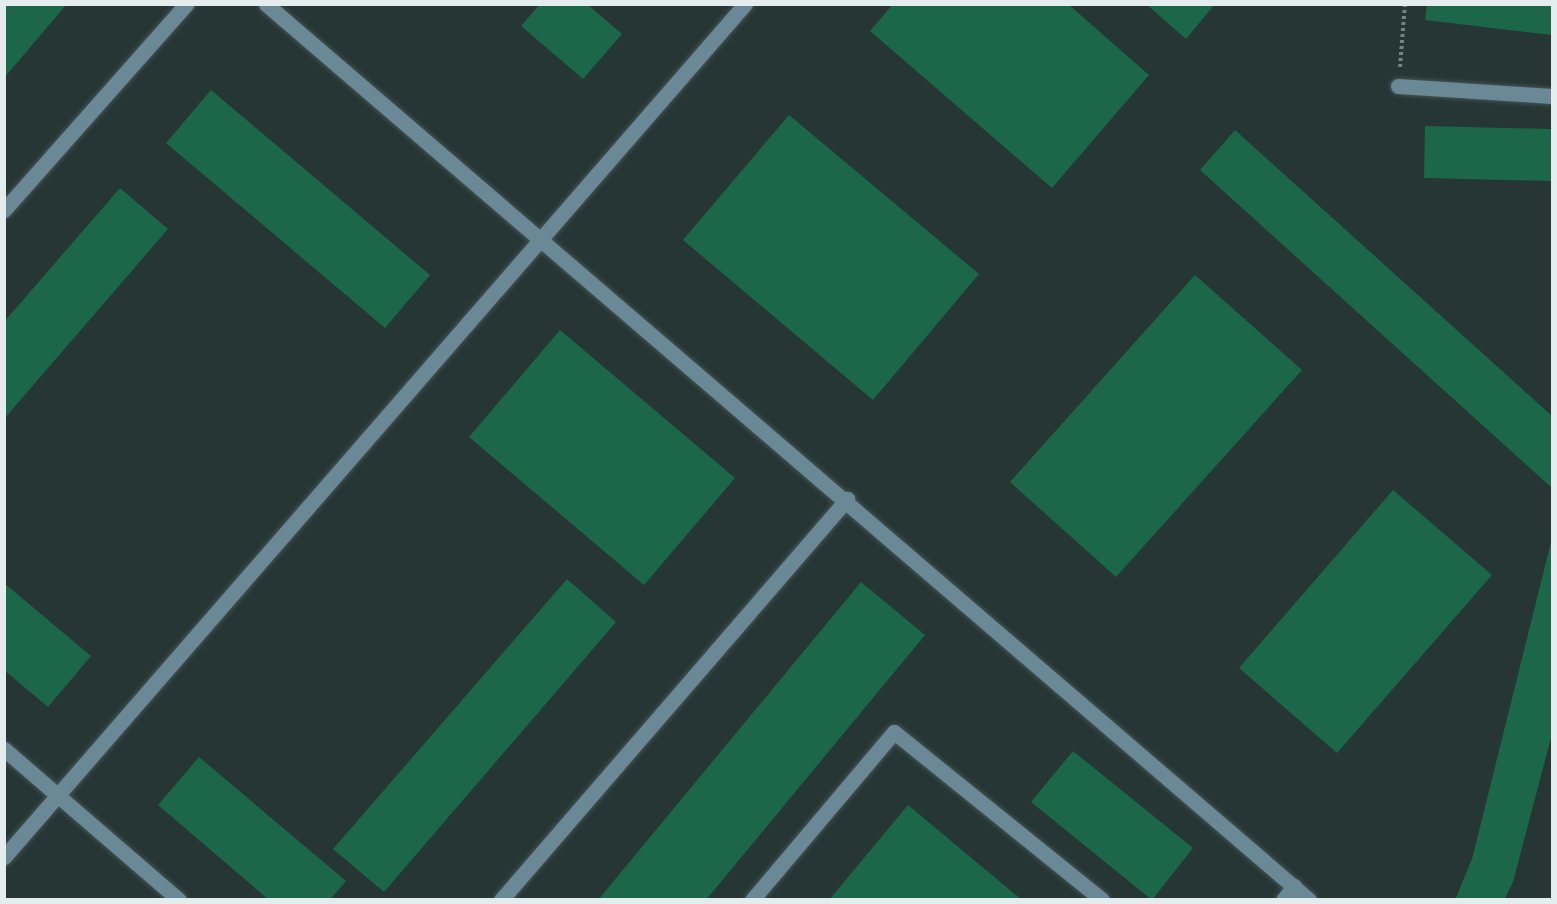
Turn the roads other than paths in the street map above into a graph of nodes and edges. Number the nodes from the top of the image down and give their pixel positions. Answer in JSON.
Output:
{"nodes":[{"id":1,"x":186,"y":4,"type":"edge"},
{"id":2,"x":266,"y":4,"type":"edge"},
{"id":3,"x":745,"y":4,"type":"edge"},
{"id":4,"x":1398,"y":86,"type":"road end"},
{"id":5,"x":1552,"y":96,"type":"edge"},
{"id":6,"x":4,"y":210,"type":"edge"},
{"id":7,"x":537,"y":238,"type":"junction"},
{"id":8,"x":847,"y":499,"type":"junction"},
{"id":9,"x":4,"y":749,"type":"edge"},
{"id":10,"x":58,"y":795,"type":"junction"},
{"id":11,"x":4,"y":857,"type":"edge"},
{"id":12,"x":1294,"y":886,"type":"junction"},
{"id":13,"x":179,"y":900,"type":"edge"},
{"id":14,"x":501,"y":900,"type":"edge"},
{"id":15,"x":752,"y":900,"type":"edge"},
{"id":16,"x":1102,"y":900,"type":"edge"},
{"id":17,"x":1283,"y":900,"type":"edge"},
{"id":18,"x":1309,"y":900,"type":"edge"}],
"edges":[{"from":1,"to":6,"type":"street"},
{"from":2,"to":7,"type":"street"},
{"from":3,"to":7,"type":"street"},
{"from":4,"to":5,"type":"street"},
{"from":7,"to":8,"type":"street"},
{"from":7,"to":10,"type":"street"},
{"from":8,"to":12,"type":"street"},
{"from":8,"to":14,"type":"street"},
{"from":9,"to":10,"type":"street"},
{"from":10,"to":11,"type":"street"},
{"from":10,"to":13,"type":"street"},
{"from":12,"to":17,"type":"street"},
{"from":12,"to":18,"type":"street"},
{"from":15,"to":16,"type":"street"}]}
